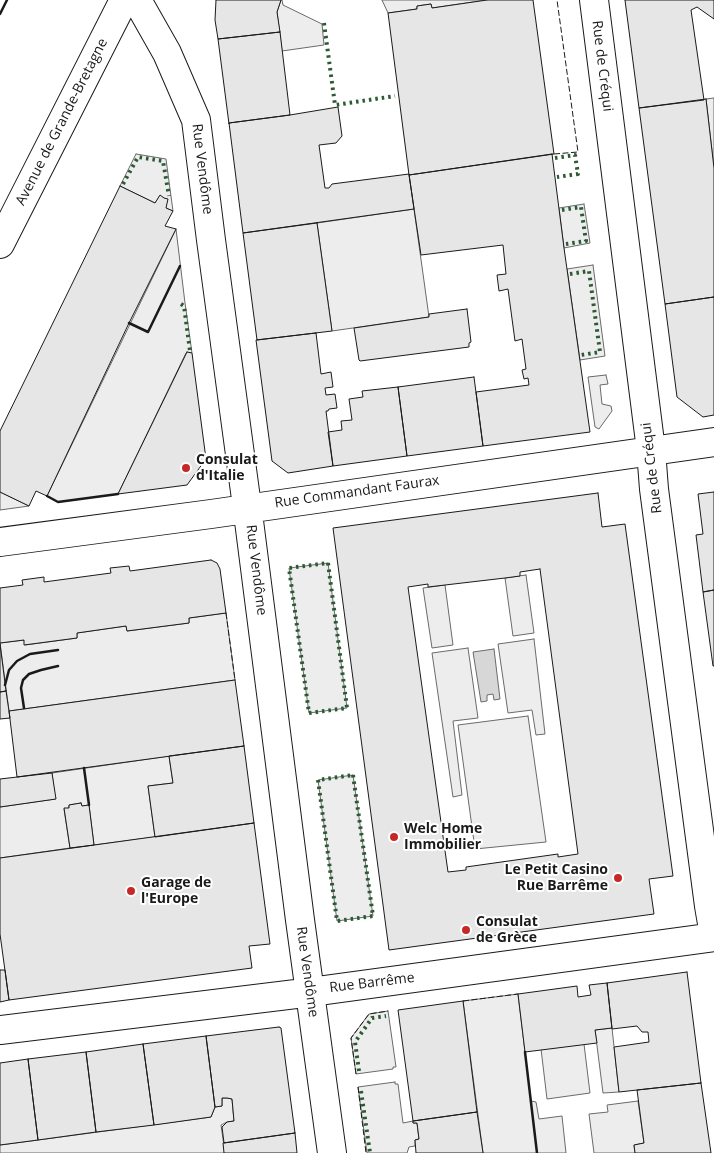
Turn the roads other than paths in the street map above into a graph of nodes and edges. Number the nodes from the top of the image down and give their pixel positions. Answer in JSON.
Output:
{"nodes":[{"id":1,"x":124,"y":0,"type":"edge"},
{"id":2,"x":137,"y":0,"type":"edge"},
{"id":3,"x":594,"y":0,"type":"edge"},
{"id":4,"x":0,"y":244,"type":"edge"},
{"id":5,"x":714,"y":442,"type":"edge"},
{"id":6,"x":650,"y":450,"type":"junction"},
{"id":7,"x":247,"y":508,"type":"junction"},
{"id":8,"x":0,"y":542,"type":"edge"},
{"id":9,"x":714,"y":936,"type":"edge"},
{"id":10,"x":310,"y":992,"type":"junction"},
{"id":11,"x":0,"y":1030,"type":"edge"},
{"id":12,"x":332,"y":1153,"type":"edge"}],
"edges":[{"from":1,"to":4,"type":"street","name":"Avenue de Grande-Bretagne"},
{"from":2,"to":7,"type":"street","name":"Rue Vendôme"},
{"from":3,"to":6,"type":"street","name":"Rue de Créqui"},
{"from":5,"to":6,"type":"street","name":"Rue Commandant Faurax"},
{"from":6,"to":7,"type":"street","name":"Rue Commandant Faurax"},
{"from":6,"to":9,"type":"street","name":"Rue de Créqui"},
{"from":7,"to":8,"type":"street","name":"Rue Commandant Faurax"},
{"from":7,"to":10,"type":"street","name":"Rue Vendôme"},
{"from":9,"to":10,"type":"street","name":"Rue Barrême"},
{"from":10,"to":11,"type":"street","name":"Rue Barrême"},
{"from":10,"to":12,"type":"street","name":"Rue Vendôme"}]}
